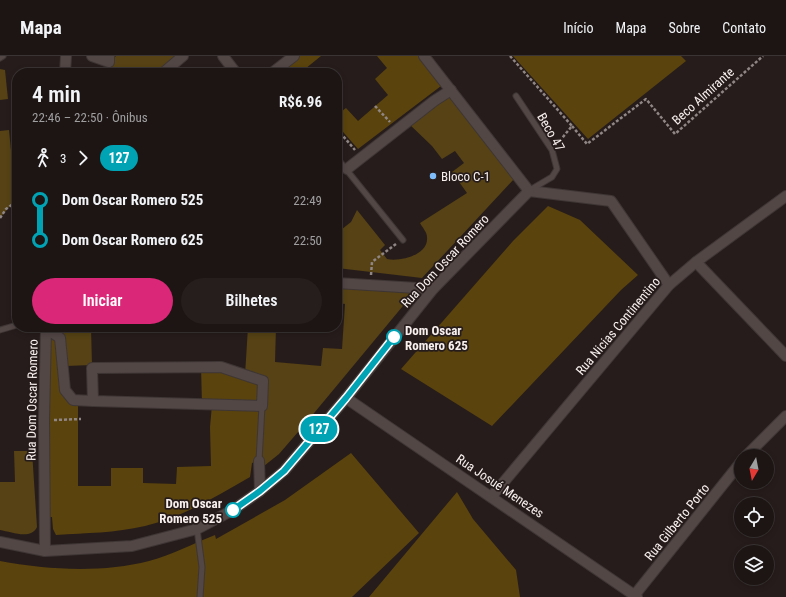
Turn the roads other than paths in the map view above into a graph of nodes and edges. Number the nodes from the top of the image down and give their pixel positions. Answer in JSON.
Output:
{"nodes":[{"id":1,"x":3,"y":56,"type":"edge"},
{"id":2,"x":66,"y":56,"type":"edge"},
{"id":3,"x":92,"y":56,"type":"edge"},
{"id":4,"x":183,"y":56,"type":"edge"},
{"id":5,"x":223,"y":56,"type":"edge"},
{"id":6,"x":294,"y":56,"type":"edge"},
{"id":7,"x":424,"y":56,"type":"edge"},
{"id":8,"x":0,"y":58,"type":"edge"},
{"id":9,"x":111,"y":58,"type":"edge"},
{"id":10,"x":65,"y":68,"type":"edge"},
{"id":11,"x":169,"y":68,"type":"edge"},
{"id":12,"x":232,"y":68,"type":"edge"},
{"id":13,"x":278,"y":68,"type":"edge"},
{"id":14,"x":451,"y":90,"type":"junction"},
{"id":15,"x":516,"y":96,"type":"dead end"},
{"id":16,"x":342,"y":164,"type":"edge"},
{"id":17,"x":346,"y":169,"type":"junction"},
{"id":18,"x":529,"y":191,"type":"junction"},
{"id":19,"x":786,"y":196,"type":"edge"},
{"id":20,"x":403,"y":240,"type":"road end"},
{"id":21,"x":696,"y":262,"type":"junction"},
{"id":22,"x":342,"y":283,"type":"edge"},
{"id":23,"x":669,"y":284,"type":"junction"},
{"id":24,"x":433,"y":289,"type":"junction"},
{"id":25,"x":12,"y":326,"type":"edge"},
{"id":26,"x":0,"y":330,"type":"edge"},
{"id":27,"x":44,"y":332,"type":"edge"},
{"id":28,"x":50,"y":332,"type":"edge"},
{"id":29,"x":786,"y":356,"type":"edge"},
{"id":30,"x":346,"y":398,"type":"junction"},
{"id":31,"x":93,"y":401,"type":"junction"},
{"id":32,"x":262,"y":406,"type":"junction"},
{"id":33,"x":786,"y":416,"type":"edge"},
{"id":34,"x":753,"y":449,"type":"edge"},
{"id":35,"x":259,"y":461,"type":"joint"},
{"id":36,"x":734,"y":471,"type":"edge"},
{"id":37,"x":260,"y":491,"type":"junction"},
{"id":38,"x":492,"y":496,"type":"junction"},
{"id":39,"x":197,"y":529,"type":"junction"},
{"id":40,"x":0,"y":542,"type":"edge"},
{"id":41,"x":45,"y":551,"type":"junction"},
{"id":42,"x":635,"y":596,"type":"edge"},
{"id":43,"x":200,"y":597,"type":"edge"}],
"edges":[{"from":1,"to":8,"type":"lane"},
{"from":2,"to":10,"type":"street"},
{"from":3,"to":9,"type":"street"},
{"from":4,"to":11,"type":"street"},
{"from":5,"to":12,"type":"street"},
{"from":6,"to":13,"type":"street"},
{"from":7,"to":14,"type":"street"},
{"from":14,"to":17,"type":"street"},
{"from":14,"to":18,"type":"street"},
{"from":15,"to":18,"type":"lane","name":"Beco 47"},
{"from":16,"to":17,"type":"lane"},
{"from":17,"to":20,"type":"lane"},
{"from":18,"to":23,"type":"street"},
{"from":18,"to":24,"type":"street","name":"Rua Dom Oscar Romero"},
{"from":19,"to":21,"type":"street","name":"Rua Nicias Continentino"},
{"from":21,"to":23,"type":"street","name":"Rua Nicias Continentino"},
{"from":21,"to":29,"type":"street"},
{"from":22,"to":24,"type":"street"},
{"from":23,"to":38,"type":"street","name":"Rua Nicias Continentino"},
{"from":24,"to":30,"type":"street","name":"Rua Dom Oscar Romero"},
{"from":25,"to":26,"type":"lane"},
{"from":27,"to":41,"type":"street","name":"Rua Dom Oscar Romero"},
{"from":28,"to":31,"type":"street","name":"Rua Dom Oscar Romero"},
{"from":30,"to":37,"type":"street","name":"Rua Dom Oscar Romero"},
{"from":30,"to":38,"type":"street","name":"Rua Josué Menezes"},
{"from":31,"to":32,"type":"street","name":"Rua Dom Oscar Romero"},
{"from":31,"to":32,"type":"street"},
{"from":32,"to":35,"type":"lane"},
{"from":33,"to":34,"type":"street"},
{"from":35,"to":37,"type":"street"},
{"from":36,"to":42,"type":"street","name":"Rua Gilberto Porto"},
{"from":37,"to":39,"type":"street","name":"Rua Dom Oscar Romero"},
{"from":38,"to":42,"type":"street","name":"Rua Josué Menezes"},
{"from":39,"to":41,"type":"street","name":"Rua Dom Oscar Romero"},
{"from":39,"to":43,"type":"lane"},
{"from":40,"to":41,"type":"street","name":"Rua Dom Oscar Romero"}]}
